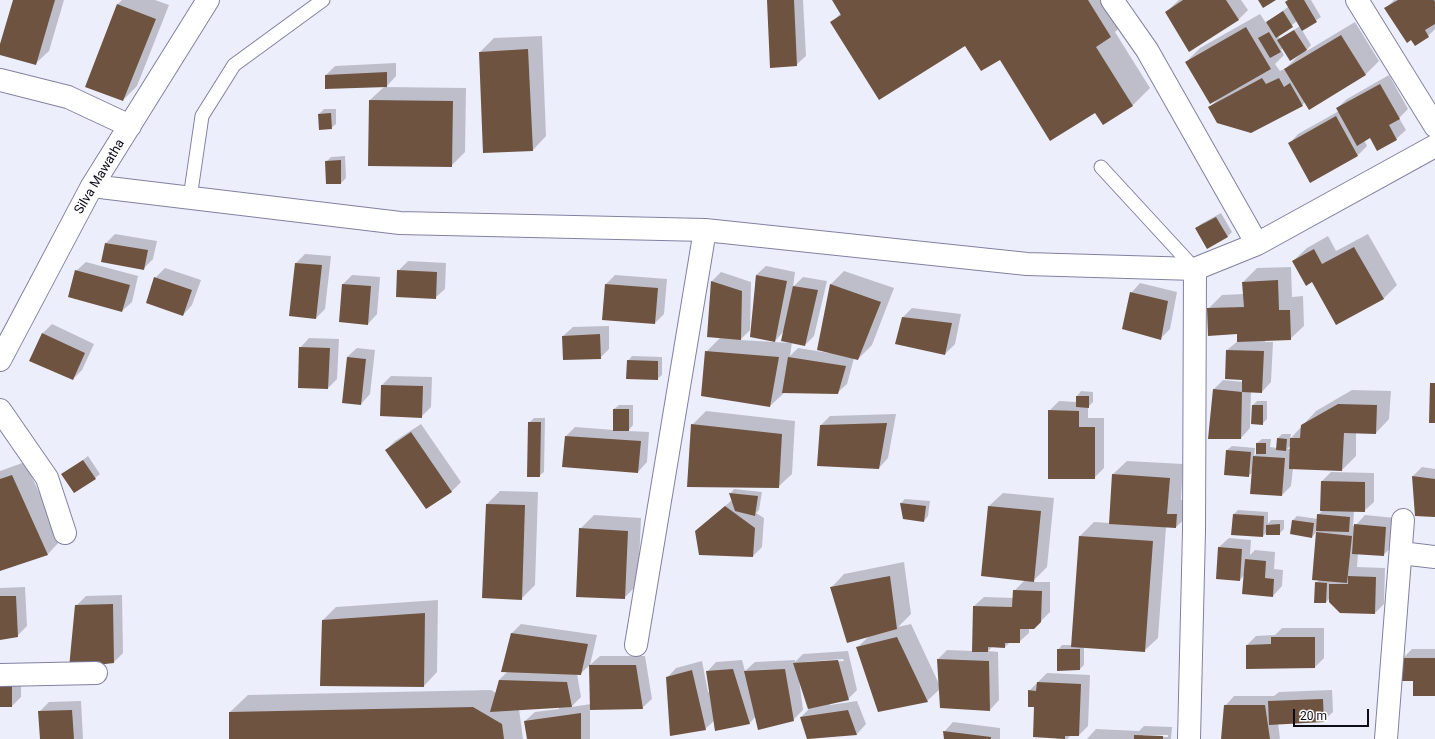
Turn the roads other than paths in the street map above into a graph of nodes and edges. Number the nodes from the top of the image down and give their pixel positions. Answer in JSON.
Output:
{"nodes":[{"id":1,"x":208,"y":0,"type":"edge"},
{"id":2,"x":323,"y":0,"type":"edge"},
{"id":3,"x":1112,"y":0,"type":"edge"},
{"id":4,"x":1356,"y":0,"type":"edge"},
{"id":5,"x":0,"y":80,"type":"edge"},
{"id":6,"x":130,"y":126,"type":"junction"},
{"id":7,"x":1435,"y":126,"type":"edge"},
{"id":8,"x":1435,"y":146,"type":"edge"},
{"id":9,"x":1101,"y":167,"type":"dead end"},
{"id":10,"x":92,"y":186,"type":"junction"},
{"id":11,"x":190,"y":198,"type":"junction"},
{"id":12,"x":704,"y":230,"type":"junction"},
{"id":13,"x":1257,"y":244,"type":"junction"},
{"id":14,"x":1195,"y":269,"type":"junction"},
{"id":15,"x":0,"y":360,"type":"edge"},
{"id":16,"x":0,"y":410,"type":"edge"},
{"id":17,"x":1403,"y":520,"type":"dead end"},
{"id":18,"x":65,"y":533,"type":"dead end"},
{"id":19,"x":1401,"y":553,"type":"junction"},
{"id":20,"x":1435,"y":556,"type":"edge"},
{"id":21,"x":636,"y":645,"type":"dead end"},
{"id":22,"x":96,"y":673,"type":"dead end"},
{"id":23,"x":0,"y":675,"type":"edge"},
{"id":24,"x":1189,"y":739,"type":"edge"},
{"id":25,"x":1386,"y":739,"type":"edge"}],
"edges":[{"from":1,"to":6,"type":"street","name":"Silva Mawatha"},
{"from":2,"to":11,"type":"lane"},
{"from":3,"to":13,"type":"street"},
{"from":4,"to":7,"type":"street"},
{"from":5,"to":6,"type":"street"},
{"from":6,"to":10,"type":"street","name":"Silva Mawatha"},
{"from":8,"to":13,"type":"street"},
{"from":9,"to":14,"type":"lane"},
{"from":10,"to":11,"type":"street"},
{"from":10,"to":15,"type":"street","name":"Silva Mawatha"},
{"from":11,"to":12,"type":"street"},
{"from":12,"to":14,"type":"street"},
{"from":12,"to":21,"type":"street"},
{"from":13,"to":14,"type":"street"},
{"from":14,"to":24,"type":"street"},
{"from":16,"to":18,"type":"street"},
{"from":17,"to":19,"type":"street"},
{"from":19,"to":20,"type":"street"},
{"from":19,"to":25,"type":"street"},
{"from":22,"to":23,"type":"street"}]}
